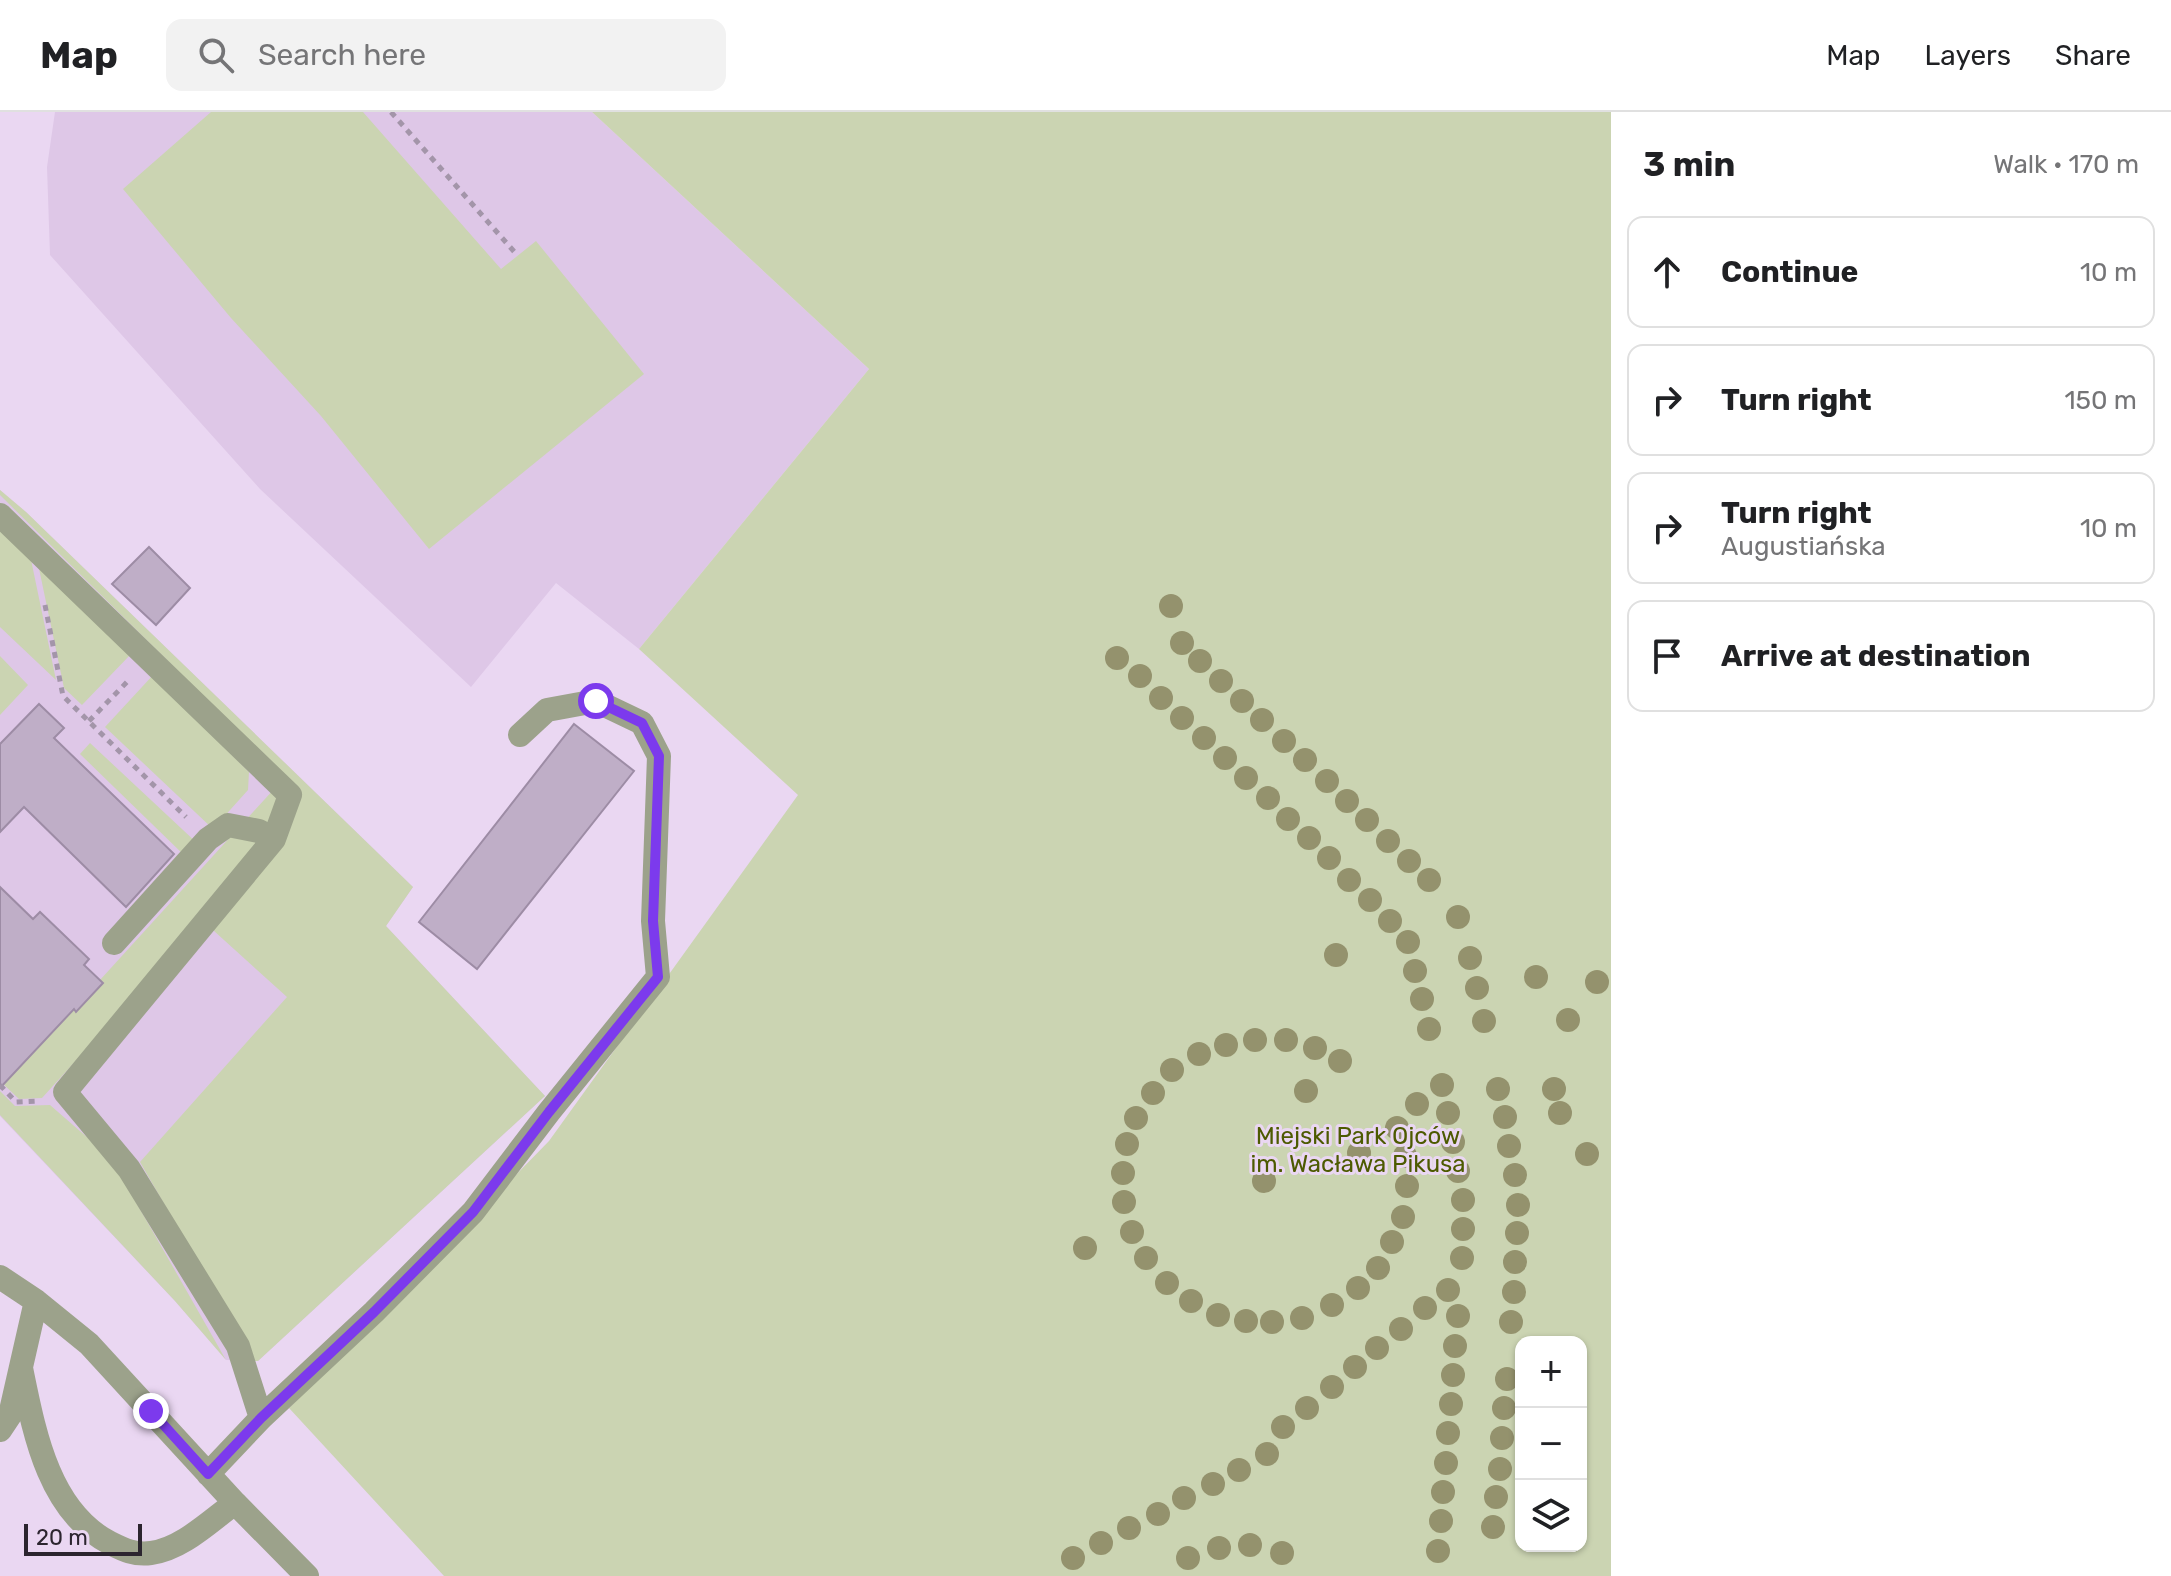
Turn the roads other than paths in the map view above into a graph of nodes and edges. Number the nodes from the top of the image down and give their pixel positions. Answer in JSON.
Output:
{"nodes":[{"id":1,"x":0,"y":515,"type":"edge"},
{"id":2,"x":520,"y":735,"type":"dead end"},
{"id":3,"x":274,"y":839,"type":"junction"},
{"id":4,"x":114,"y":943,"type":"dead end"},
{"id":5,"x":0,"y":1277,"type":"edge"},
{"id":6,"x":36,"y":1301,"type":"junction"},
{"id":7,"x":21,"y":1368,"type":"junction"},
{"id":8,"x":261,"y":1418,"type":"junction"},
{"id":9,"x":0,"y":1430,"type":"edge"},
{"id":10,"x":208,"y":1474,"type":"junction"},
{"id":11,"x":235,"y":1503,"type":"junction"},
{"id":12,"x":307,"y":1576,"type":"edge"}],
"edges":[{"from":1,"to":3,"type":"street"},
{"from":2,"to":8,"type":"street"},
{"from":3,"to":4,"type":"street"},
{"from":3,"to":8,"type":"street"},
{"from":5,"to":6,"type":"street"},
{"from":6,"to":7,"type":"street"},
{"from":6,"to":10,"type":"street"},
{"from":7,"to":9,"type":"street"},
{"from":7,"to":11,"type":"street"},
{"from":8,"to":10,"type":"street"},
{"from":10,"to":11,"type":"street"},
{"from":11,"to":12,"type":"street"}]}
